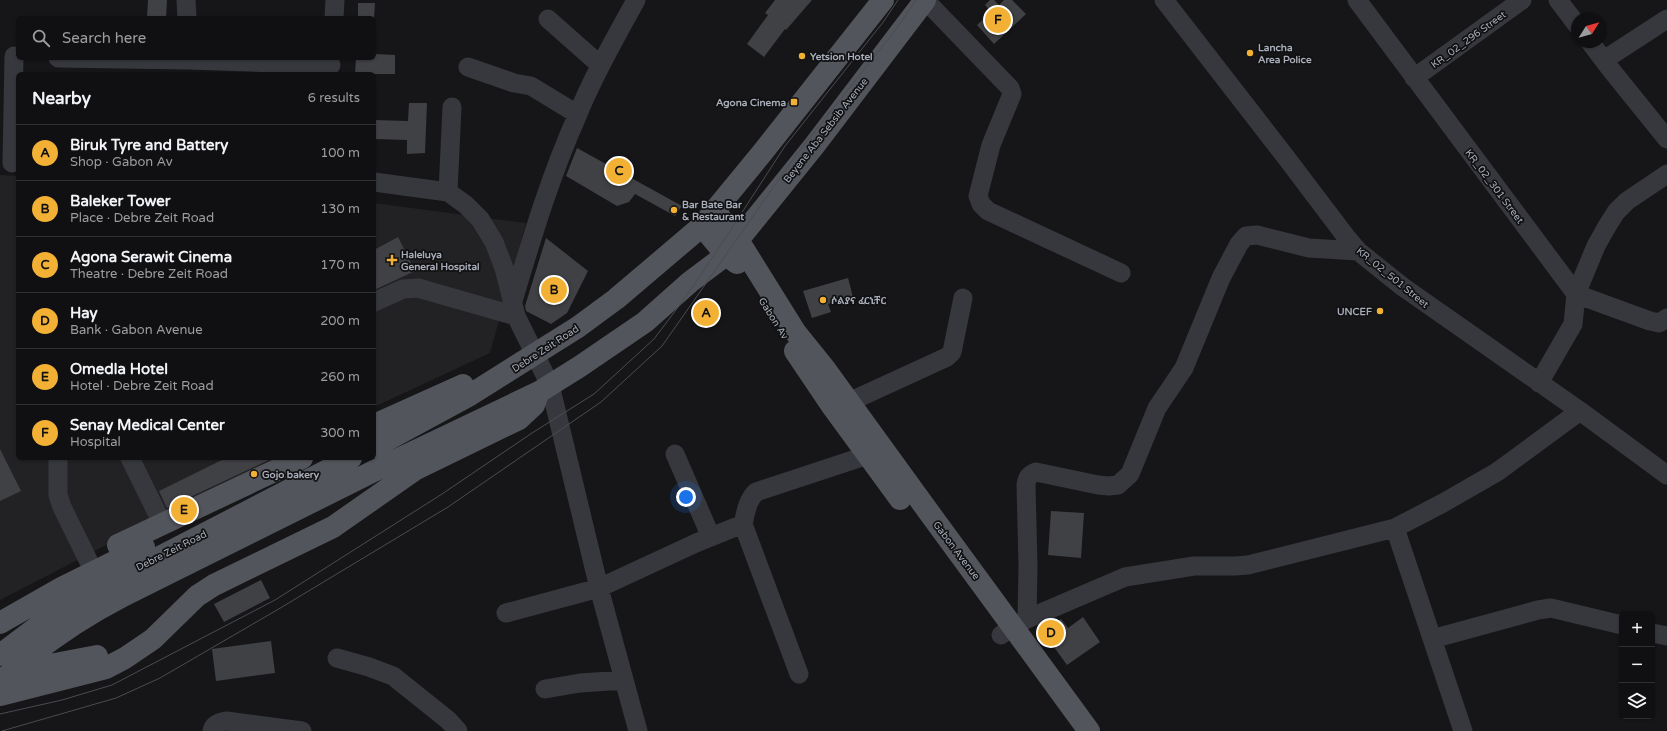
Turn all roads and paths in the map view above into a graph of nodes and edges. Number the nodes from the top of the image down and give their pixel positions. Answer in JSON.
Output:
{"nodes":[{"id":1,"x":186,"y":0,"type":"edge"},
{"id":2,"x":335,"y":0,"type":"edge"},
{"id":3,"x":636,"y":0,"type":"edge"},
{"id":4,"x":883,"y":0,"type":"edge"},
{"id":5,"x":925,"y":0,"type":"edge"},
{"id":6,"x":1164,"y":0,"type":"edge"},
{"id":7,"x":1357,"y":0,"type":"edge"},
{"id":8,"x":1522,"y":0,"type":"edge"},
{"id":9,"x":1558,"y":0,"type":"edge"},
{"id":10,"x":187,"y":16,"type":"edge"},
{"id":11,"x":334,"y":16,"type":"edge"},
{"id":12,"x":1571,"y":17,"type":"edge"},
{"id":13,"x":548,"y":19,"type":"dead end"},
{"id":14,"x":1667,"y":19,"type":"edge"},
{"id":15,"x":1595,"y":48,"type":"edge"},
{"id":16,"x":11,"y":56,"type":"edge"},
{"id":17,"x":102,"y":60,"type":"edge"},
{"id":18,"x":1604,"y":60,"type":"junction"},
{"id":19,"x":189,"y":64,"type":"edge"},
{"id":20,"x":600,"y":65,"type":"junction"},
{"id":21,"x":331,"y":66,"type":"edge"},
{"id":22,"x":468,"y":67,"type":"dead end"},
{"id":23,"x":1414,"y":78,"type":"junction"},
{"id":24,"x":452,"y":107,"type":"dead end"},
{"id":25,"x":577,"y":114,"type":"junction"},
{"id":26,"x":1667,"y":139,"type":"edge"},
{"id":27,"x":762,"y":153,"type":"junction"},
{"id":28,"x":10,"y":163,"type":"edge"},
{"id":29,"x":1667,"y":174,"type":"edge"},
{"id":30,"x":790,"y":175,"type":"junction"},
{"id":31,"x":376,"y":182,"type":"edge"},
{"id":32,"x":448,"y":192,"type":"junction"},
{"id":33,"x":708,"y":218,"type":"junction"},
{"id":34,"x":732,"y":247,"type":"junction"},
{"id":35,"x":1358,"y":251,"type":"junction"},
{"id":36,"x":1121,"y":273,"type":"dead end"},
{"id":37,"x":1576,"y":294,"type":"junction"},
{"id":38,"x":963,"y":298,"type":"dead end"},
{"id":39,"x":376,"y":301,"type":"edge"},
{"id":40,"x":514,"y":309,"type":"junction"},
{"id":41,"x":1667,"y":318,"type":"edge"},
{"id":42,"x":534,"y":355,"type":"junction"},
{"id":43,"x":825,"y":369,"type":"joint"},
{"id":44,"x":512,"y":370,"type":"junction"},
{"id":45,"x":1538,"y":383,"type":"junction"},
{"id":46,"x":544,"y":388,"type":"junction"},
{"id":47,"x":844,"y":409,"type":"junction"},
{"id":48,"x":1580,"y":410,"type":"junction"},
{"id":49,"x":376,"y":424,"type":"edge"},
{"id":50,"x":380,"y":442,"type":"edge"},
{"id":51,"x":674,"y":454,"type":"dead end"},
{"id":52,"x":868,"y":455,"type":"junction"},
{"id":53,"x":58,"y":460,"type":"edge"},
{"id":54,"x":131,"y":460,"type":"edge"},
{"id":55,"x":298,"y":460,"type":"edge"},
{"id":56,"x":322,"y":460,"type":"edge"},
{"id":57,"x":348,"y":460,"type":"edge"},
{"id":58,"x":392,"y":462,"type":"junction"},
{"id":59,"x":1667,"y":475,"type":"edge"},
{"id":60,"x":1667,"y":479,"type":"edge"},
{"id":61,"x":162,"y":523,"type":"junction"},
{"id":62,"x":743,"y":524,"type":"junction"},
{"id":63,"x":1395,"y":528,"type":"junction"},
{"id":64,"x":712,"y":537,"type":"junction"},
{"id":65,"x":88,"y":560,"type":"junction"},
{"id":66,"x":599,"y":588,"type":"junction"},
{"id":67,"x":0,"y":610,"type":"edge"},
{"id":68,"x":506,"y":614,"type":"dead end"},
{"id":69,"x":0,"y":623,"type":"edge"},
{"id":70,"x":1619,"y":624,"type":"edge"},
{"id":71,"x":1013,"y":627,"type":"junction"},
{"id":72,"x":1655,"y":634,"type":"edge"},
{"id":73,"x":1667,"y":636,"type":"edge"},
{"id":74,"x":1432,"y":639,"type":"junction"},
{"id":75,"x":1,"y":654,"type":"edge"},
{"id":76,"x":337,"y":658,"type":"dead end"},
{"id":77,"x":0,"y":674,"type":"edge"},
{"id":78,"x":799,"y":674,"type":"dead end"},
{"id":79,"x":624,"y":680,"type":"junction"},
{"id":80,"x":0,"y":682,"type":"edge"},
{"id":81,"x":545,"y":689,"type":"dead end"},
{"id":82,"x":0,"y":695,"type":"edge"},
{"id":83,"x":212,"y":731,"type":"edge"},
{"id":84,"x":302,"y":731,"type":"edge"},
{"id":85,"x":458,"y":731,"type":"edge"},
{"id":86,"x":638,"y":731,"type":"edge"},
{"id":87,"x":1073,"y":731,"type":"edge"},
{"id":88,"x":1089,"y":731,"type":"edge"},
{"id":89,"x":1464,"y":731,"type":"edge"}],
"edges":[{"from":1,"to":10,"type":"street"},
{"from":2,"to":11,"type":"street"},
{"from":3,"to":20,"type":"street"},
{"from":4,"to":27,"type":"main road"},
{"from":5,"to":30,"type":"main road","name":"Beyene Aba Sebsib Avenue"},
{"from":5,"to":36,"type":"street"},
{"from":6,"to":35,"type":"street","name":"KR_02_501 Street"},
{"from":7,"to":23,"type":"street","name":"KR_02_301 Street"},
{"from":8,"to":23,"type":"street","name":"KR_02_296 Street"},
{"from":9,"to":12,"type":"street"},
{"from":13,"to":20,"type":"street"},
{"from":14,"to":18,"type":"street"},
{"from":15,"to":18,"type":"street"},
{"from":16,"to":28,"type":"street"},
{"from":17,"to":19,"type":"street"},
{"from":18,"to":26,"type":"street"},
{"from":19,"to":21,"type":"street"},
{"from":20,"to":25,"type":"street"},
{"from":22,"to":25,"type":"street"},
{"from":23,"to":37,"type":"street","name":"KR_02_301 Street"},
{"from":24,"to":32,"type":"street"},
{"from":25,"to":40,"type":"street"},
{"from":27,"to":30,"type":"main road"},
{"from":27,"to":33,"type":"main road"},
{"from":29,"to":37,"type":"street"},
{"from":30,"to":34,"type":"main road","name":"Beyene Aba Sebsib Avenue"},
{"from":31,"to":32,"type":"street"},
{"from":32,"to":40,"type":"street"},
{"from":33,"to":34,"type":"main road"},
{"from":33,"to":42,"type":"main road","name":"Debre Zeit Road"},
{"from":34,"to":43,"type":"main road","name":"Gabon Av"},
{"from":34,"to":46,"type":"main road","name":"Beyene Aba Sebsib Avenue"},
{"from":34,"to":47,"type":"main road","name":"Gabon Av"},
{"from":35,"to":45,"type":"street","name":"KR_02_501 Street"},
{"from":35,"to":71,"type":"street"},
{"from":37,"to":41,"type":"street"},
{"from":37,"to":45,"type":"street"},
{"from":38,"to":47,"type":"street"},
{"from":39,"to":40,"type":"street"},
{"from":40,"to":42,"type":"street"},
{"from":42,"to":44,"type":"main road","name":"Debre Zeit Road"},
{"from":42,"to":46,"type":"street"},
{"from":43,"to":47,"type":"main road","name":"Gabon Avenue"},
{"from":44,"to":49,"type":"main road"},
{"from":44,"to":50,"type":"main road","name":"Debre Zeit Road"},
{"from":45,"to":48,"type":"street","name":"KR_02_501 Street"},
{"from":46,"to":58,"type":"main road","name":"Beyene Aba Sebsib Avenue"},
{"from":46,"to":66,"type":"street"},
{"from":46,"to":82,"type":"main road"},
{"from":47,"to":52,"type":"main road","name":"Gabon Avenue"},
{"from":47,"to":71,"type":"main road","name":"Gabon Avenue"},
{"from":48,"to":59,"type":"street","name":"KR_02_501 Street"},
{"from":48,"to":63,"type":"street"},
{"from":51,"to":64,"type":"street"},
{"from":52,"to":62,"type":"street"},
{"from":52,"to":71,"type":"main road","name":"Gabon Avenue"},
{"from":53,"to":65,"type":"street"},
{"from":54,"to":61,"type":"street"},
{"from":55,"to":61,"type":"main road"},
{"from":56,"to":69,"type":"main road"},
{"from":57,"to":75,"type":"main road","name":"Debre Zeit Road"},
{"from":58,"to":77,"type":"main road"},
{"from":58,"to":80,"type":"main road","name":"Beyene Aba Sebsib Avenue","bridge":true},
{"from":59,"to":60,"type":"street"},
{"from":61,"to":65,"type":"main road"},
{"from":62,"to":64,"type":"street"},
{"from":62,"to":78,"type":"street"},
{"from":63,"to":71,"type":"street"},
{"from":63,"to":74,"type":"street"},
{"from":64,"to":66,"type":"street"},
{"from":65,"to":67,"type":"main road"},
{"from":66,"to":68,"type":"street"},
{"from":66,"to":79,"type":"street"},
{"from":70,"to":74,"type":"street"},
{"from":71,"to":87,"type":"main road","name":"Gabon Avenue"},
{"from":71,"to":88,"type":"main road","name":"Gabon Avenue"},
{"from":72,"to":73,"type":"street"},
{"from":74,"to":89,"type":"street"},
{"from":76,"to":85,"type":"street"},
{"from":79,"to":81,"type":"street"},
{"from":79,"to":86,"type":"street"},
{"from":83,"to":84,"type":"street"}]}
